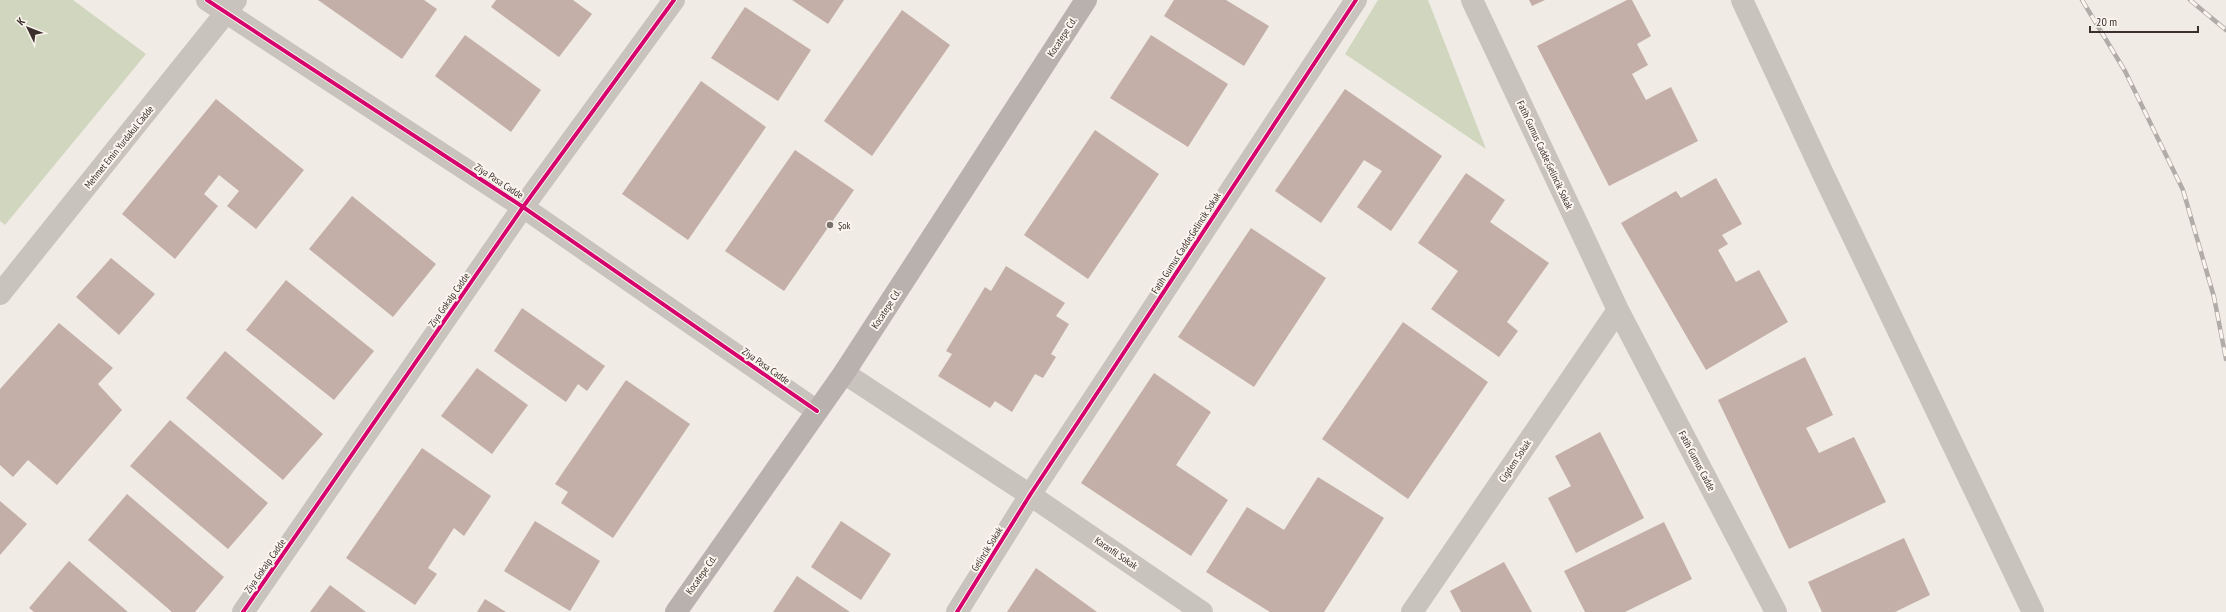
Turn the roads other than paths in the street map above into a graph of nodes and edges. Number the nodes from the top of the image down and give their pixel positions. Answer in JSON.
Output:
{"nodes":[{"id":1,"x":207,"y":0,"type":"edge"},
{"id":2,"x":674,"y":0,"type":"edge"},
{"id":3,"x":1086,"y":0,"type":"edge"},
{"id":4,"x":1356,"y":0,"type":"edge"},
{"id":5,"x":1472,"y":0,"type":"edge"},
{"id":6,"x":1742,"y":0,"type":"edge"},
{"id":7,"x":232,"y":7,"type":"edge"},
{"id":8,"x":523,"y":206,"type":"junction"},
{"id":9,"x":0,"y":294,"type":"edge"},
{"id":10,"x":1618,"y":310,"type":"junction"},
{"id":11,"x":844,"y":373,"type":"junction"},
{"id":12,"x":817,"y":411,"type":"junction"},
{"id":13,"x":1030,"y":494,"type":"junction"},
{"id":14,"x":243,"y":612,"type":"edge"},
{"id":15,"x":676,"y":612,"type":"edge"},
{"id":16,"x":957,"y":612,"type":"edge"},
{"id":17,"x":1202,"y":612,"type":"edge"},
{"id":18,"x":1412,"y":612,"type":"edge"},
{"id":19,"x":1776,"y":612,"type":"edge"},
{"id":20,"x":2033,"y":612,"type":"edge"}],
"edges":[{"from":1,"to":7,"type":"street","name":"Ziya Pasa Cadde"},
{"from":2,"to":8,"type":"street","name":"Ziya Gokalp Cadde"},
{"from":3,"to":11,"type":"main road","name":"Kocatepe Cd."},
{"from":4,"to":13,"type":"street","name":"Fatih Gumus Cadde;Gelincik Sokak"},
{"from":5,"to":10,"type":"street","name":"Fatih Gumus Cadde;Gelincik Sokak"},
{"from":6,"to":20,"type":"street"},
{"from":7,"to":8,"type":"street","name":"Ziya Pasa Cadde"},
{"from":7,"to":9,"type":"street","name":"Mehmet Emin Yurdakul Cadde"},
{"from":8,"to":12,"type":"street","name":"Ziya Pasa Cadde"},
{"from":8,"to":14,"type":"street","name":"Ziya Gokalp Cadde"},
{"from":10,"to":18,"type":"street","name":"Cigdem Sokak"},
{"from":10,"to":19,"type":"street","name":"Fatih Gumus Cadde"},
{"from":11,"to":12,"type":"main road","name":"Kocatepe Cd."},
{"from":11,"to":13,"type":"street","name":"Karanfil Sokak"},
{"from":12,"to":15,"type":"main road","name":"Kocatepe Cd."},
{"from":13,"to":16,"type":"street","name":"Gelincik Sokak"},
{"from":13,"to":17,"type":"street","name":"Karanfil Sokak"}]}
